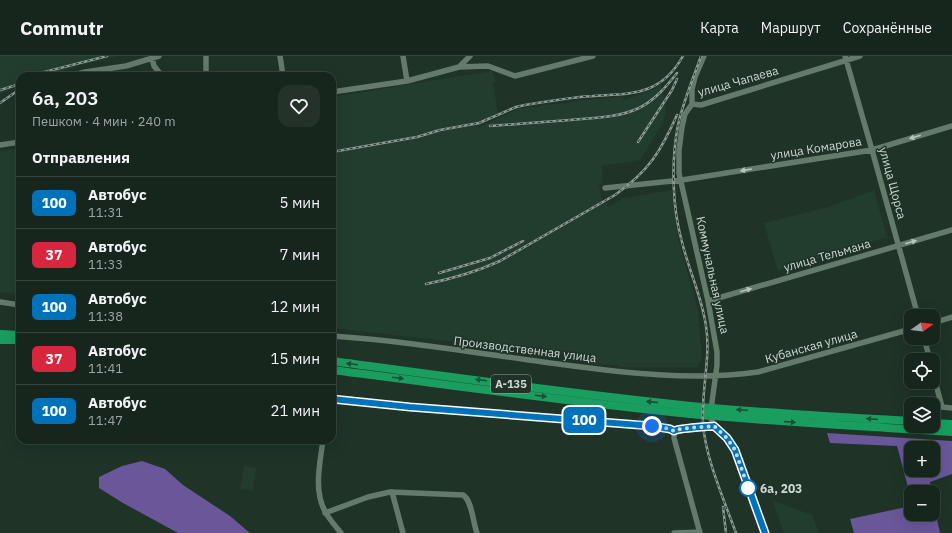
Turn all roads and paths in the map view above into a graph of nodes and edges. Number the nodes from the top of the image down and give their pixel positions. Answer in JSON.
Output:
{"nodes":[{"id":1,"x":159,"y":56,"type":"edge"},
{"id":2,"x":206,"y":56,"type":"edge"},
{"id":3,"x":280,"y":56,"type":"edge"},
{"id":4,"x":403,"y":56,"type":"edge"},
{"id":5,"x":470,"y":56,"type":"edge"},
{"id":6,"x":593,"y":56,"type":"edge"},
{"id":7,"x":704,"y":56,"type":"edge"},
{"id":8,"x":860,"y":56,"type":"edge"},
{"id":9,"x":152,"y":58,"type":"junction"},
{"id":10,"x":845,"y":58,"type":"edge"},
{"id":11,"x":459,"y":67,"type":"junction"},
{"id":12,"x":101,"y":72,"type":"edge"},
{"id":13,"x":159,"y":72,"type":"edge"},
{"id":14,"x":206,"y":72,"type":"edge"},
{"id":15,"x":283,"y":72,"type":"edge"},
{"id":16,"x":407,"y":81,"type":"junction"},
{"id":17,"x":336,"y":91,"type":"edge"},
{"id":18,"x":692,"y":104,"type":"junction"},
{"id":19,"x":952,"y":126,"type":"edge"},
{"id":20,"x":16,"y":143,"type":"edge"},
{"id":21,"x":0,"y":145,"type":"edge"},
{"id":22,"x":872,"y":150,"type":"junction"},
{"id":23,"x":682,"y":180,"type":"junction"},
{"id":24,"x":605,"y":188,"type":"dead end"},
{"id":25,"x":952,"y":230,"type":"edge"},
{"id":26,"x":898,"y":246,"type":"junction"},
{"id":27,"x":708,"y":301,"type":"junction"},
{"id":28,"x":0,"y":302,"type":"edge"},
{"id":29,"x":16,"y":304,"type":"edge"},
{"id":30,"x":916,"y":309,"type":"edge"},
{"id":31,"x":952,"y":318,"type":"edge"},
{"id":32,"x":940,"y":321,"type":"edge"},
{"id":33,"x":904,"y":331,"type":"edge"},
{"id":34,"x":0,"y":334,"type":"edge"},
{"id":35,"x":16,"y":335,"type":"edge"},
{"id":36,"x":336,"y":336,"type":"edge"},
{"id":37,"x":0,"y":340,"type":"edge"},
{"id":38,"x":16,"y":340,"type":"edge"},
{"id":39,"x":336,"y":362,"type":"edge"},
{"id":40,"x":336,"y":370,"type":"edge"},
{"id":41,"x":716,"y":375,"type":"junction"},
{"id":42,"x":937,"y":389,"type":"edge"},
{"id":43,"x":336,"y":399,"type":"edge"},
{"id":44,"x":952,"y":408,"type":"edge"},
{"id":45,"x":690,"y":410,"type":"junction"},
{"id":46,"x":723,"y":413,"type":"junction"},
{"id":47,"x":904,"y":421,"type":"edge"},
{"id":48,"x":940,"y":423,"type":"edge"},
{"id":49,"x":952,"y":424,"type":"edge"},
{"id":50,"x":714,"y":426,"type":"junction"},
{"id":51,"x":674,"y":431,"type":"junction"},
{"id":52,"x":952,"y":432,"type":"edge"},
{"id":53,"x":323,"y":444,"type":"edge"},
{"id":54,"x":392,"y":492,"type":"junction"},
{"id":55,"x":325,"y":512,"type":"junction"},
{"id":56,"x":700,"y":532,"type":"edge"},
{"id":57,"x":341,"y":533,"type":"edge"},
{"id":58,"x":403,"y":533,"type":"edge"},
{"id":59,"x":477,"y":533,"type":"edge"},
{"id":60,"x":674,"y":533,"type":"edge"},
{"id":61,"x":765,"y":533,"type":"edge"}],
"edges":[{"from":1,"to":9,"type":"street"},
{"from":2,"to":14,"type":"street"},
{"from":3,"to":15,"type":"street"},
{"from":4,"to":16,"type":"street"},
{"from":5,"to":11,"type":"street"},
{"from":6,"to":11,"type":"street"},
{"from":7,"to":18,"type":"street"},
{"from":8,"to":10,"type":"street","name":"улица Чапаева"},
{"from":9,"to":12,"type":"street"},
{"from":9,"to":13,"type":"street"},
{"from":10,"to":18,"type":"street","name":"улица Чапаева"},
{"from":10,"to":22,"type":"street","name":"улица Щорса"},
{"from":11,"to":16,"type":"street"},
{"from":16,"to":17,"type":"street"},
{"from":18,"to":23,"type":"street","name":"Коммунальная улица"},
{"from":19,"to":22,"type":"street","name":"улица Комарова","one_way":true},
{"from":20,"to":21,"type":"street"},
{"from":22,"to":23,"type":"street","name":"улица Комарова","one_way":true},
{"from":22,"to":26,"type":"street","name":"улица Щорса"},
{"from":23,"to":24,"type":"street","name":"улица Комарова"},
{"from":23,"to":27,"type":"street","name":"Коммунальная улица"},
{"from":26,"to":25,"type":"street","name":"улица Тельмана","one_way":true},
{"from":27,"to":26,"type":"street","name":"улица Тельмана","one_way":true},
{"from":26,"to":30,"type":"street","name":"улица Щорса"},
{"from":27,"to":41,"type":"street","name":"Коммунальная улица"},
{"from":28,"to":29,"type":"street"},
{"from":31,"to":32,"type":"street"},
{"from":33,"to":41,"type":"street","name":"Кубанская улица"},
{"from":34,"to":35,"type":"highway"},
{"from":36,"to":41,"type":"street","name":"Производственная улица"},
{"from":37,"to":38,"type":"highway"},
{"from":45,"to":39,"type":"highway","number":"А-135","one_way":true},
{"from":40,"to":45,"type":"highway","number":"А-135","one_way":true},
{"from":41,"to":50,"type":"street","name":"Коммунальная улица"},
{"from":42,"to":44,"type":"street"},
{"from":43,"to":51,"type":"street"},
{"from":45,"to":46,"type":"highway","number":"А-135"},
{"from":47,"to":46,"type":"highway","number":"А-135","one_way":true},
{"from":46,"to":52,"type":"highway","number":"А-135","one_way":true},
{"from":48,"to":49,"type":"highway"},
{"from":50,"to":51,"type":"street"},
{"from":50,"to":61,"type":"street"},
{"from":51,"to":56,"type":"street"},
{"from":53,"to":55,"type":"street"},
{"from":54,"to":55,"type":"street"},
{"from":54,"to":58,"type":"street"},
{"from":54,"to":59,"type":"street"},
{"from":55,"to":57,"type":"street"},
{"from":56,"to":60,"type":"street"}]}
